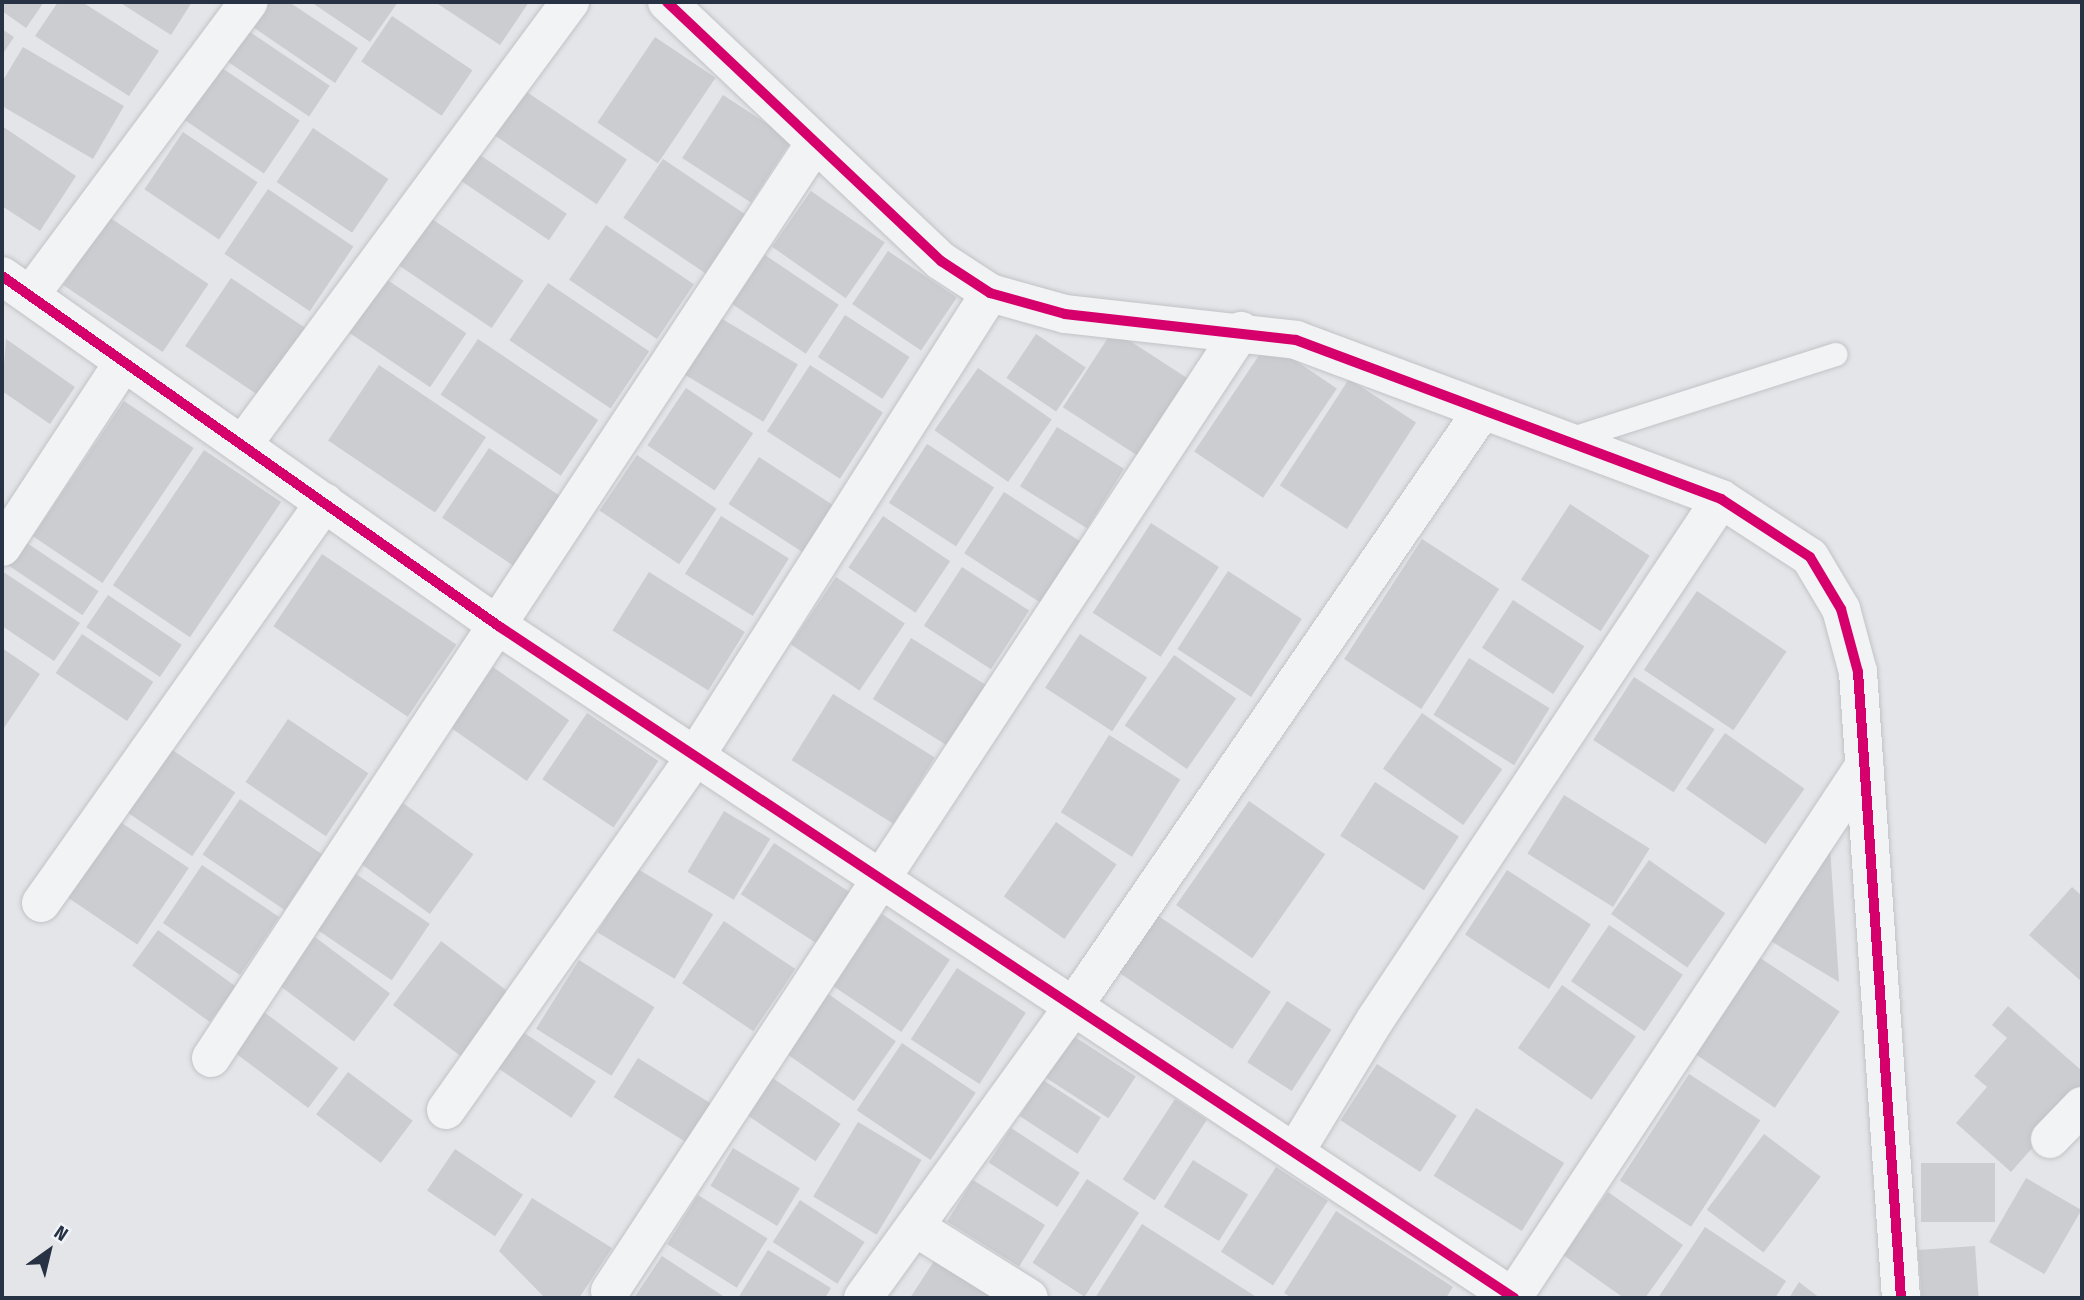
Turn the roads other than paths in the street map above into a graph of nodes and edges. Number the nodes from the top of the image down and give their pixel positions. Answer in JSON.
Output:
{"nodes":[{"id":1,"x":249,"y":2,"type":"edge"},
{"id":2,"x":570,"y":2,"type":"edge"},
{"id":3,"x":667,"y":2,"type":"edge"},
{"id":4,"x":815,"y":143,"type":"junction"},
{"id":5,"x":16,"y":285,"type":"edge"},
{"id":6,"x":990,"y":293,"type":"junction"},
{"id":7,"x":1241,"y":331,"type":"junction"},
{"id":8,"x":1835,"y":354,"type":"dead end"},
{"id":9,"x":122,"y":364,"type":"junction"},
{"id":10,"x":1482,"y":411,"type":"junction"},
{"id":11,"x":1563,"y":441,"type":"junction"},
{"id":12,"x":243,"y":444,"type":"junction"},
{"id":13,"x":1721,"y":499,"type":"junction"},
{"id":14,"x":325,"y":502,"type":"junction"},
{"id":15,"x":2,"y":547,"type":"edge"},
{"id":16,"x":500,"y":627,"type":"junction"},
{"id":17,"x":696,"y":755,"type":"junction"},
{"id":18,"x":1864,"y":766,"type":"junction"},
{"id":19,"x":885,"y":881,"type":"junction"},
{"id":20,"x":41,"y":903,"type":"dead end"},
{"id":21,"x":1075,"y":1004,"type":"junction"},
{"id":22,"x":211,"y":1058,"type":"dead end"},
{"id":23,"x":2082,"y":1106,"type":"edge"},
{"id":24,"x":446,"y":1110,"type":"dead end"},
{"id":25,"x":2050,"y":1139,"type":"dead end"},
{"id":26,"x":1296,"y":1152,"type":"junction"},
{"id":27,"x":915,"y":1227,"type":"junction"},
{"id":28,"x":610,"y":1291,"type":"dead end"},
{"id":29,"x":863,"y":1298,"type":"edge"},
{"id":30,"x":1029,"y":1298,"type":"edge"},
{"id":31,"x":1513,"y":1298,"type":"edge"},
{"id":32,"x":1901,"y":1298,"type":"edge"}],
"edges":[{"from":1,"to":5,"type":"street"},
{"from":2,"to":12,"type":"street"},
{"from":3,"to":4,"type":"street"},
{"from":4,"to":6,"type":"street"},
{"from":4,"to":16,"type":"street"},
{"from":5,"to":9,"type":"street"},
{"from":6,"to":7,"type":"street"},
{"from":6,"to":17,"type":"street"},
{"from":7,"to":10,"type":"street"},
{"from":7,"to":19,"type":"street"},
{"from":8,"to":11,"type":"lane"},
{"from":9,"to":12,"type":"street"},
{"from":9,"to":15,"type":"street"},
{"from":10,"to":11,"type":"street"},
{"from":10,"to":21,"type":"street"},
{"from":11,"to":13,"type":"street"},
{"from":12,"to":14,"type":"street"},
{"from":13,"to":18,"type":"street"},
{"from":13,"to":26,"type":"street"},
{"from":14,"to":16,"type":"street"},
{"from":14,"to":20,"type":"street"},
{"from":16,"to":17,"type":"street"},
{"from":16,"to":22,"type":"street"},
{"from":17,"to":19,"type":"street"},
{"from":17,"to":24,"type":"street"},
{"from":18,"to":31,"type":"street"},
{"from":18,"to":32,"type":"street"},
{"from":19,"to":21,"type":"street"},
{"from":19,"to":28,"type":"street"},
{"from":21,"to":26,"type":"street"},
{"from":21,"to":27,"type":"street"},
{"from":23,"to":25,"type":"street"},
{"from":26,"to":31,"type":"street"},
{"from":27,"to":29,"type":"street"},
{"from":27,"to":30,"type":"street"}]}
